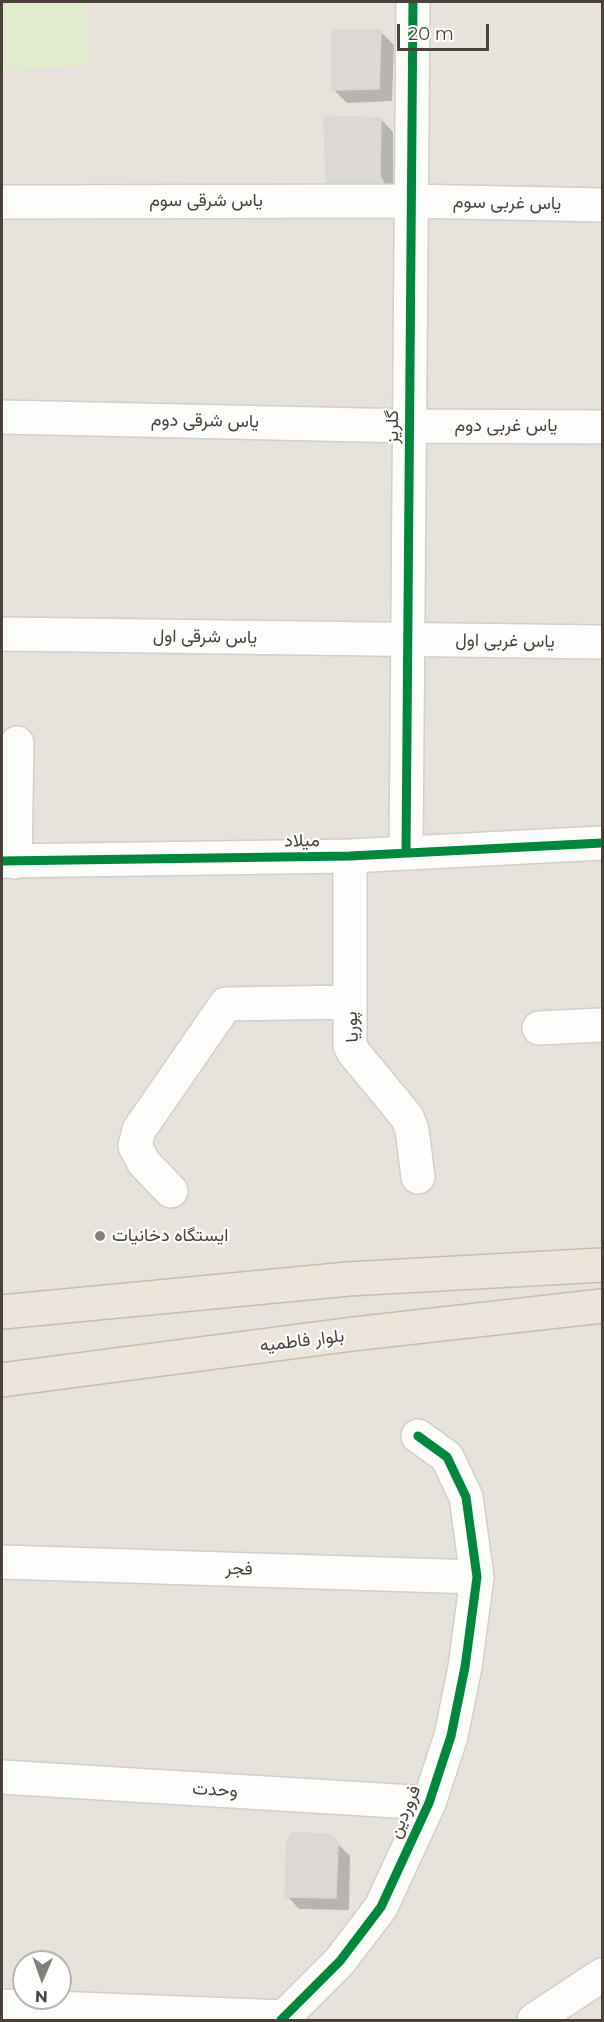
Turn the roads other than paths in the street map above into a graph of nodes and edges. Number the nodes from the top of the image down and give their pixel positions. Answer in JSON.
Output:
{"nodes":[{"id":1,"x":412,"y":2,"type":"edge"},
{"id":2,"x":411,"y":201,"type":"junction"},
{"id":3,"x":2,"y":202,"type":"edge"},
{"id":4,"x":603,"y":205,"type":"edge"},
{"id":5,"x":2,"y":417,"type":"edge"},
{"id":6,"x":409,"y":426,"type":"junction"},
{"id":7,"x":603,"y":427,"type":"edge"},
{"id":8,"x":2,"y":634,"type":"edge"},
{"id":9,"x":408,"y":640,"type":"junction"},
{"id":10,"x":603,"y":642,"type":"edge"},
{"id":11,"x":17,"y":743,"type":"dead end"},
{"id":12,"x":603,"y":843,"type":"edge"},
{"id":13,"x":406,"y":853,"type":"junction"},
{"id":14,"x":350,"y":856,"type":"junction"},
{"id":15,"x":8,"y":862,"type":"edge"},
{"id":16,"x":350,"y":1002,"type":"junction"},
{"id":17,"x":603,"y":1025,"type":"edge"},
{"id":18,"x":539,"y":1028,"type":"dead end"},
{"id":19,"x":418,"y":1177,"type":"dead end"},
{"id":20,"x":171,"y":1191,"type":"dead end"},
{"id":21,"x":603,"y":1265,"type":"edge"},
{"id":22,"x":603,"y":1306,"type":"edge"},
{"id":23,"x":2,"y":1311,"type":"edge"},
{"id":24,"x":2,"y":1380,"type":"edge"},
{"id":25,"x":418,"y":1436,"type":"dead end"},
{"id":26,"x":2,"y":1562,"type":"edge"},
{"id":27,"x":477,"y":1577,"type":"junction"},
{"id":28,"x":2,"y":1777,"type":"edge"},
{"id":29,"x":429,"y":1803,"type":"junction"},
{"id":30,"x":603,"y":1975,"type":"edge"},
{"id":31,"x":2,"y":2006,"type":"edge"},
{"id":32,"x":282,"y":2019,"type":"edge"},
{"id":33,"x":534,"y":2020,"type":"edge"}],
"edges":[{"from":1,"to":2,"type":"street","name":"گلریز"},
{"from":2,"to":3,"type":"street","name":"یاس شرقی سوم"},
{"from":2,"to":4,"type":"street","name":"یاس غربی سوم"},
{"from":2,"to":6,"type":"street","name":"گلریز"},
{"from":5,"to":6,"type":"street","name":"یاس شرقی دوم"},
{"from":6,"to":7,"type":"street","name":"یاس غربی دوم"},
{"from":6,"to":9,"type":"street","name":"گلریز"},
{"from":8,"to":9,"type":"street","name":"یاس شرقی اول"},
{"from":9,"to":10,"type":"street","name":"یاس غربی اول"},
{"from":9,"to":13,"type":"street","name":"گلریز"},
{"from":11,"to":15,"type":"street"},
{"from":12,"to":13,"type":"street","name":"میلاد"},
{"from":13,"to":14,"type":"street","name":"میلاد"},
{"from":14,"to":15,"type":"street","name":"میلاد"},
{"from":14,"to":16,"type":"street","name":"پوریا"},
{"from":16,"to":19,"type":"street","name":"پوریا"},
{"from":16,"to":20,"type":"street"},
{"from":17,"to":18,"type":"street"},
{"from":21,"to":23,"type":"highway"},
{"from":22,"to":24,"type":"highway","name":"بلوار فاطمیه"},
{"from":25,"to":27,"type":"street","name":"فروردین"},
{"from":26,"to":27,"type":"street","name":"فجر"},
{"from":27,"to":29,"type":"street","name":"فروردین"},
{"from":28,"to":29,"type":"street","name":"وحدت"},
{"from":29,"to":32,"type":"street","name":"فروردین"},
{"from":30,"to":33,"type":"street"},
{"from":31,"to":32,"type":"street"}]}
